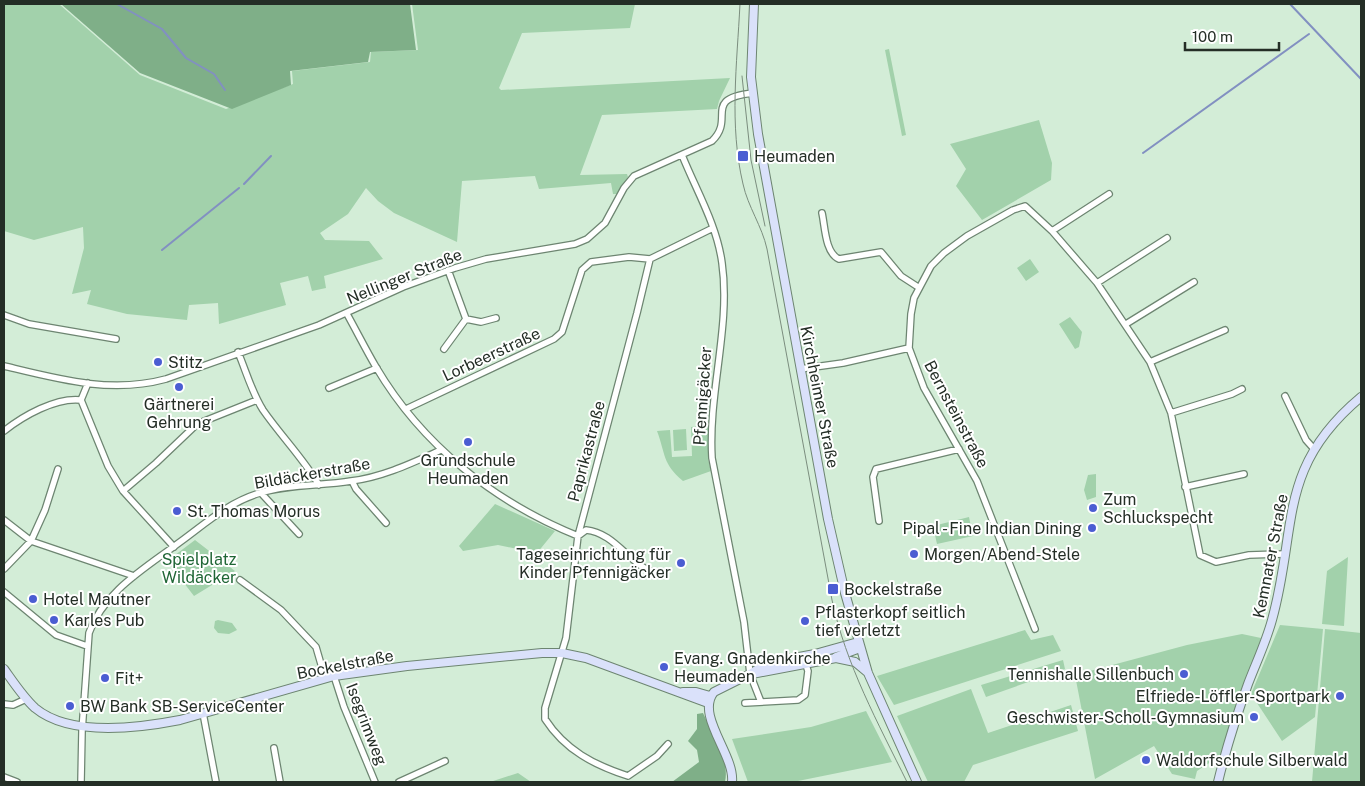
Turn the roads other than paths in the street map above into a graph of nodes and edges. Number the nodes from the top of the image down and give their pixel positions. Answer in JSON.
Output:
{"nodes":[{"id":1,"x":754,"y":4,"type":"edge"},
{"id":2,"x":752,"y":93,"type":"junction"},
{"id":3,"x":682,"y":155,"type":"junction"},
{"id":4,"x":1109,"y":194,"type":"dead end"},
{"id":5,"x":822,"y":213,"type":"dead end"},
{"id":6,"x":713,"y":228,"type":"junction"},
{"id":7,"x":1052,"y":231,"type":"junction"},
{"id":8,"x":1167,"y":238,"type":"dead end"},
{"id":9,"x":650,"y":259,"type":"junction"},
{"id":10,"x":448,"y":270,"type":"junction"},
{"id":11,"x":1194,"y":282,"type":"dead end"},
{"id":12,"x":1097,"y":283,"type":"junction"},
{"id":13,"x":918,"y":287,"type":"junction"},
{"id":14,"x":347,"y":314,"type":"junction"},
{"id":15,"x":4,"y":315,"type":"edge"},
{"id":16,"x":496,"y":318,"type":"dead end"},
{"id":17,"x":466,"y":319,"type":"junction"},
{"id":18,"x":1126,"y":324,"type":"junction"},
{"id":19,"x":1225,"y":330,"type":"dead end"},
{"id":20,"x":116,"y":339,"type":"dead end"},
{"id":21,"x":909,"y":348,"type":"junction"},
{"id":22,"x":444,"y":349,"type":"dead end"},
{"id":23,"x":238,"y":352,"type":"junction"},
{"id":24,"x":1150,"y":362,"type":"junction"},
{"id":25,"x":4,"y":366,"type":"edge"},
{"id":26,"x":377,"y":368,"type":"junction"},
{"id":27,"x":800,"y":369,"type":"junction"},
{"id":28,"x":88,"y":383,"type":"junction"},
{"id":29,"x":329,"y":388,"type":"dead end"},
{"id":30,"x":1242,"y":389,"type":"dead end"},
{"id":31,"x":1285,"y":396,"type":"dead end"},
{"id":32,"x":1361,"y":397,"type":"edge"},
{"id":33,"x":81,"y":400,"type":"junction"},
{"id":34,"x":257,"y":400,"type":"junction"},
{"id":35,"x":406,"y":408,"type":"junction"},
{"id":36,"x":1171,"y":413,"type":"junction"},
{"id":37,"x":4,"y":431,"type":"edge"},
{"id":38,"x":959,"y":449,"type":"junction"},
{"id":39,"x":1314,"y":449,"type":"junction"},
{"id":40,"x":441,"y":450,"type":"junction"},
{"id":41,"x":58,"y":469,"type":"dead end"},
{"id":42,"x":1244,"y":474,"type":"dead end"},
{"id":43,"x":352,"y":481,"type":"junction"},
{"id":44,"x":319,"y":485,"type":"junction"},
{"id":45,"x":1185,"y":487,"type":"junction"},
{"id":46,"x":123,"y":491,"type":"junction"},
{"id":47,"x":261,"y":493,"type":"junction"},
{"id":48,"x":4,"y":520,"type":"edge"},
{"id":49,"x":879,"y":521,"type":"dead end"},
{"id":50,"x":386,"y":523,"type":"dead end"},
{"id":51,"x":299,"y":534,"type":"dead end"},
{"id":52,"x":578,"y":536,"type":"junction"},
{"id":53,"x":31,"y":541,"type":"junction"},
{"id":54,"x":174,"y":547,"type":"junction"},
{"id":55,"x":1284,"y":554,"type":"junction"},
{"id":56,"x":4,"y":569,"type":"edge"},
{"id":57,"x":660,"y":574,"type":"dead end"},
{"id":58,"x":134,"y":576,"type":"junction"},
{"id":59,"x":240,"y":580,"type":"dead end"},
{"id":60,"x":4,"y":592,"type":"edge"},
{"id":61,"x":1035,"y":629,"type":"dead end"},
{"id":62,"x":859,"y":645,"type":"junction"},
{"id":63,"x":87,"y":646,"type":"junction"},
{"id":64,"x":562,"y":654,"type":"junction"},
{"id":65,"x":836,"y":658,"type":"junction"},
{"id":66,"x":803,"y":660,"type":"junction"},
{"id":67,"x":4,"y":670,"type":"edge"},
{"id":68,"x":868,"y":673,"type":"junction"},
{"id":69,"x":750,"y":674,"type":"junction"},
{"id":70,"x":334,"y":676,"type":"junction"},
{"id":71,"x":325,"y":678,"type":"junction"},
{"id":72,"x":26,"y":699,"type":"junction"},
{"id":73,"x":709,"y":700,"type":"junction"},
{"id":74,"x":761,"y":702,"type":"junction"},
{"id":75,"x":4,"y":704,"type":"edge"},
{"id":76,"x":744,"y":704,"type":"dead end"},
{"id":77,"x":203,"y":713,"type":"junction"},
{"id":78,"x":82,"y":725,"type":"junction"},
{"id":79,"x":668,"y":744,"type":"dead end"},
{"id":80,"x":274,"y":748,"type":"dead end"},
{"id":81,"x":445,"y":761,"type":"dead end"},
{"id":82,"x":4,"y":777,"type":"edge"},
{"id":83,"x":17,"y":782,"type":"edge"},
{"id":84,"x":81,"y":782,"type":"edge"},
{"id":85,"x":216,"y":782,"type":"edge"},
{"id":86,"x":280,"y":782,"type":"edge"},
{"id":87,"x":375,"y":782,"type":"edge"},
{"id":88,"x":398,"y":782,"type":"edge"},
{"id":89,"x":732,"y":782,"type":"edge"},
{"id":90,"x":917,"y":782,"type":"edge"},
{"id":91,"x":1218,"y":782,"type":"edge"}],
"edges":[{"from":1,"to":2,"type":"street","name":"Kirchheimer Straße"},
{"from":2,"to":3,"type":"street","name":"Nellinger Straße"},
{"from":2,"to":27,"type":"street","name":"Kirchheimer Straße"},
{"from":3,"to":6,"type":"street","name":"Pfennigäcker"},
{"from":3,"to":10,"type":"street","name":"Nellinger Straße"},
{"from":4,"to":7,"type":"street"},
{"from":5,"to":13,"type":"street"},
{"from":6,"to":9,"type":"street","name":"Lorbeerstraße"},
{"from":6,"to":69,"type":"street","name":"Pfennigäcker"},
{"from":7,"to":12,"type":"street","name":"Bernsteinstraße"},
{"from":7,"to":13,"type":"street","name":"Bernsteinstraße"},
{"from":8,"to":12,"type":"street"},
{"from":9,"to":35,"type":"street","name":"Lorbeerstraße"},
{"from":9,"to":52,"type":"street","name":"Paprikastraße"},
{"from":10,"to":14,"type":"street","name":"Nellinger Straße"},
{"from":10,"to":17,"type":"street"},
{"from":11,"to":18,"type":"street"},
{"from":12,"to":18,"type":"street","name":"Bernsteinstraße"},
{"from":13,"to":21,"type":"street","name":"Bernsteinstraße"},
{"from":14,"to":23,"type":"street","name":"Nellinger Straße"},
{"from":14,"to":26,"type":"street"},
{"from":15,"to":20,"type":"street"},
{"from":16,"to":17,"type":"street"},
{"from":17,"to":22,"type":"street"},
{"from":18,"to":24,"type":"street","name":"Bernsteinstraße"},
{"from":19,"to":24,"type":"street"},
{"from":21,"to":27,"type":"street"},
{"from":21,"to":38,"type":"street","name":"Bernsteinstraße"},
{"from":23,"to":28,"type":"street","name":"Nellinger Straße"},
{"from":23,"to":34,"type":"street"},
{"from":24,"to":36,"type":"street","name":"Bernsteinstraße"},
{"from":25,"to":28,"type":"street","name":"Nellinger Straße"},
{"from":26,"to":29,"type":"street"},
{"from":26,"to":35,"type":"street"},
{"from":27,"to":62,"type":"street","name":"Kirchheimer Straße"},
{"from":28,"to":33,"type":"street"},
{"from":30,"to":36,"type":"street"},
{"from":31,"to":39,"type":"street"},
{"from":32,"to":39,"type":"street","name":"Kemnater Straße"},
{"from":33,"to":37,"type":"street"},
{"from":33,"to":46,"type":"street"},
{"from":34,"to":44,"type":"street"},
{"from":34,"to":46,"type":"street"},
{"from":35,"to":40,"type":"street"},
{"from":36,"to":45,"type":"street","name":"Bernsteinstraße"},
{"from":38,"to":49,"type":"street"},
{"from":38,"to":61,"type":"street","name":"Bernsteinstraße"},
{"from":39,"to":55,"type":"street","name":"Kemnater Straße"},
{"from":40,"to":43,"type":"street","name":"Bildäckerstraße"},
{"from":40,"to":52,"type":"street"},
{"from":41,"to":53,"type":"street"},
{"from":42,"to":45,"type":"street"},
{"from":43,"to":44,"type":"street","name":"Bildäckerstraße"},
{"from":43,"to":50,"type":"street"},
{"from":44,"to":47,"type":"street","name":"Bildäckerstraße"},
{"from":45,"to":55,"type":"street","name":"Bernsteinstraße"},
{"from":46,"to":54,"type":"street"},
{"from":47,"to":51,"type":"street"},
{"from":47,"to":54,"type":"street","name":"Bildäckerstraße"},
{"from":48,"to":53,"type":"street"},
{"from":52,"to":57,"type":"street"},
{"from":52,"to":64,"type":"street","name":"Paprikastraße"},
{"from":53,"to":56,"type":"street"},
{"from":53,"to":58,"type":"street"},
{"from":54,"to":58,"type":"street","name":"Bildäckerstraße"},
{"from":55,"to":91,"type":"street","name":"Kemnater Straße"},
{"from":58,"to":63,"type":"street","name":"Bildäckerstraße"},
{"from":59,"to":71,"type":"street"},
{"from":60,"to":63,"type":"street"},
{"from":62,"to":65,"type":"street"},
{"from":62,"to":66,"type":"street"},
{"from":62,"to":68,"type":"street","name":"Kirchheimer Straße"},
{"from":63,"to":78,"type":"street","name":"Bildäckerstraße"},
{"from":64,"to":70,"type":"street","name":"Bockelstraße"},
{"from":64,"to":73,"type":"street","name":"Bockelstraße"},
{"from":64,"to":79,"type":"street","name":"Paprikastraße"},
{"from":65,"to":66,"type":"street"},
{"from":65,"to":68,"type":"street"},
{"from":66,"to":69,"type":"street"},
{"from":66,"to":74,"type":"street"},
{"from":67,"to":72,"type":"street","name":"Bockelstraße"},
{"from":68,"to":90,"type":"street","name":"Kirchheimer Straße"},
{"from":69,"to":73,"type":"street"},
{"from":69,"to":74,"type":"street"},
{"from":70,"to":71,"type":"street","name":"Bockelstraße"},
{"from":70,"to":87,"type":"street","name":"Isegrimweg"},
{"from":71,"to":77,"type":"street","name":"Bockelstraße"},
{"from":72,"to":75,"type":"street"},
{"from":72,"to":78,"type":"street","name":"Bockelstraße"},
{"from":73,"to":89,"type":"street"},
{"from":74,"to":76,"type":"street"},
{"from":77,"to":78,"type":"street","name":"Bockelstraße"},
{"from":77,"to":85,"type":"street"},
{"from":78,"to":84,"type":"street","name":"Bildäckerstraße"},
{"from":80,"to":86,"type":"street"},
{"from":81,"to":88,"type":"street","name":"Isegrimweg"},
{"from":82,"to":83,"type":"street"}]}
